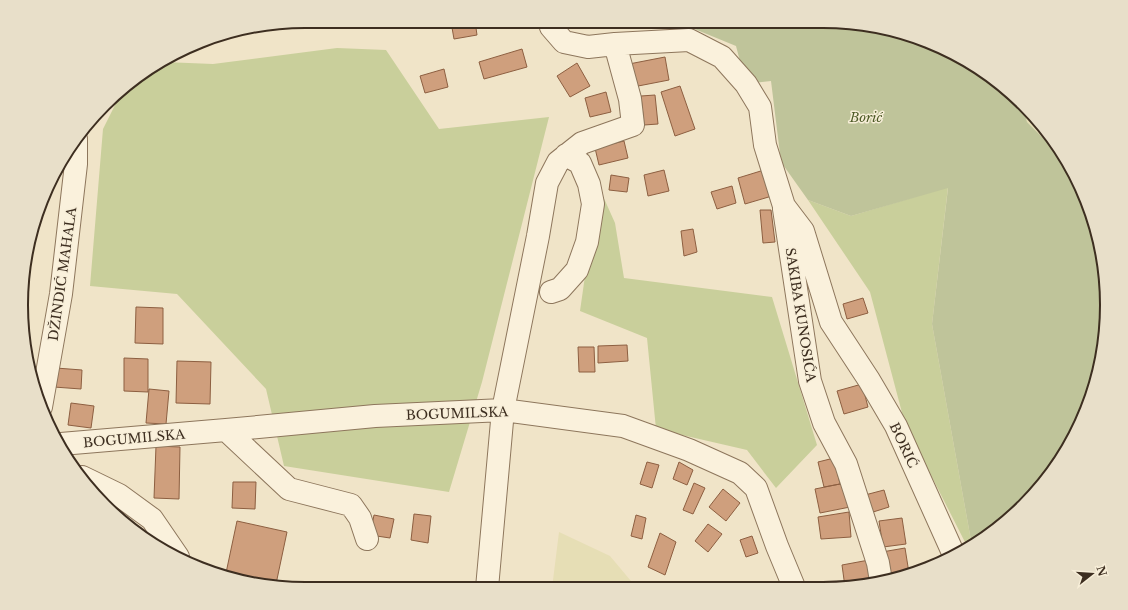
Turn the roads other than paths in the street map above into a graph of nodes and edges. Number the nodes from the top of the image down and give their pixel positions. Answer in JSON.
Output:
{"nodes":[{"id":1,"x":551,"y":28,"type":"edge"},
{"id":2,"x":615,"y":44,"type":"junction"},
{"id":3,"x":76,"y":150,"type":"edge"},
{"id":4,"x":566,"y":155,"type":"junction"},
{"id":5,"x":784,"y":206,"type":"junction"},
{"id":6,"x":552,"y":292,"type":"dead end"},
{"id":7,"x":43,"y":394,"type":"edge"},
{"id":8,"x":503,"y":410,"type":"junction"},
{"id":9,"x":226,"y":430,"type":"junction"},
{"id":10,"x":65,"y":444,"type":"edge"},
{"id":11,"x":92,"y":482,"type":"edge"},
{"id":12,"x":367,"y":539,"type":"dead end"},
{"id":13,"x":172,"y":548,"type":"edge"},
{"id":14,"x":951,"y":550,"type":"edge"},
{"id":15,"x":880,"y":576,"type":"edge"},
{"id":16,"x":488,"y":582,"type":"edge"},
{"id":17,"x":792,"y":582,"type":"edge"}],
"edges":[{"from":1,"to":2,"type":"street","name":"BORIĆ"},
{"from":2,"to":4,"type":"street"},
{"from":2,"to":5,"type":"street","name":"BORIĆ"},
{"from":3,"to":7,"type":"street","name":"DŽINDIĆ MAHALA"},
{"from":4,"to":6,"type":"street"},
{"from":4,"to":8,"type":"street"},
{"from":5,"to":14,"type":"street","name":"BORIĆ"},
{"from":5,"to":15,"type":"street","name":"SAKIBA KUNOSIĆA"},
{"from":8,"to":9,"type":"street","name":"BOGUMILSKA"},
{"from":8,"to":16,"type":"street"},
{"from":8,"to":17,"type":"street","name":"BOGUMILSKA"},
{"from":9,"to":10,"type":"street","name":"BOGUMILSKA"},
{"from":9,"to":12,"type":"street"},
{"from":11,"to":13,"type":"street"}]}
